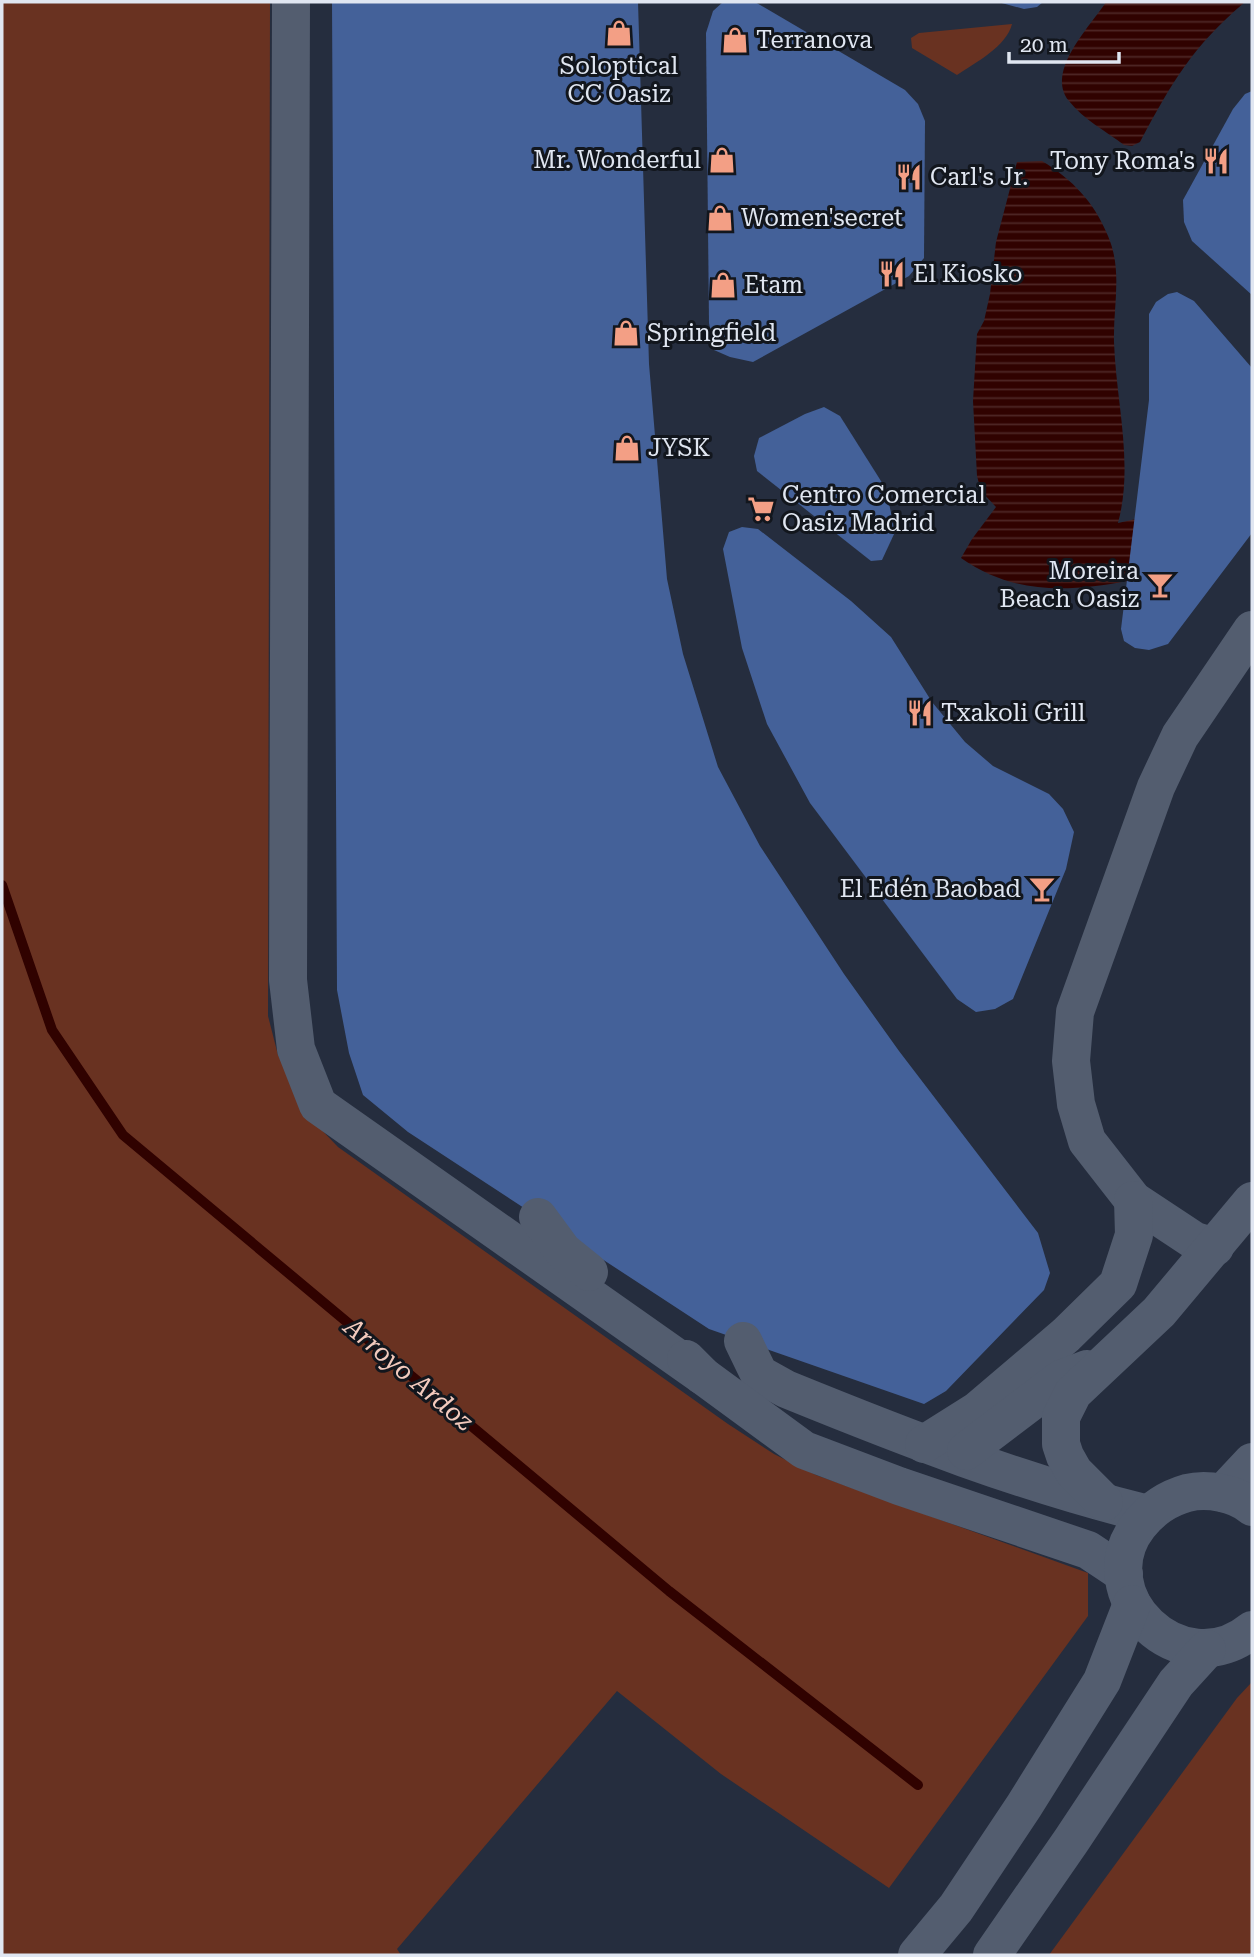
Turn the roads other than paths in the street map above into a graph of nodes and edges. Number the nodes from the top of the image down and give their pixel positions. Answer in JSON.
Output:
{"nodes":[{"id":1,"x":291,"y":2,"type":"edge"},
{"id":2,"x":1252,"y":630,"type":"edge"},
{"id":3,"x":1133,"y":1200,"type":"junction"},
{"id":4,"x":1252,"y":1201,"type":"edge"},
{"id":5,"x":538,"y":1217,"type":"dead end"},
{"id":6,"x":1215,"y":1247,"type":"junction"},
{"id":7,"x":743,"y":1341,"type":"dead end"},
{"id":8,"x":1104,"y":1363,"type":"junction"},
{"id":9,"x":703,"y":1376,"type":"junction"},
{"id":10,"x":942,"y":1450,"type":"junction"},
{"id":11,"x":1252,"y":1462,"type":"edge"},
{"id":12,"x":900,"y":1486,"type":"junction"},
{"id":13,"x":1238,"y":1500,"type":"edge"},
{"id":14,"x":1105,"y":1503,"type":"junction"},
{"id":15,"x":1148,"y":1514,"type":"junction"},
{"id":16,"x":1128,"y":1589,"type":"junction"},
{"id":17,"x":1252,"y":1630,"type":"edge"},
{"id":18,"x":1207,"y":1649,"type":"junction"},
{"id":19,"x":917,"y":1955,"type":"edge"},
{"id":20,"x":992,"y":1955,"type":"edge"}],
"edges":[{"from":1,"to":9,"type":"street"},
{"from":2,"to":3,"type":"street"},
{"from":3,"to":6,"type":"street"},
{"from":3,"to":10,"type":"street"},
{"from":4,"to":6,"type":"street"},
{"from":5,"to":9,"type":"street"},
{"from":6,"to":8,"type":"street"},
{"from":7,"to":10,"type":"street"},
{"from":8,"to":10,"type":"street"},
{"from":8,"to":14,"type":"street"},
{"from":9,"to":12,"type":"street"},
{"from":10,"to":12,"type":"street"},
{"from":10,"to":14,"type":"street"},
{"from":11,"to":13,"type":"street"},
{"from":12,"to":16,"type":"street"},
{"from":13,"to":15,"type":"street"},
{"from":14,"to":15,"type":"street"},
{"from":15,"to":16,"type":"street"},
{"from":16,"to":18,"type":"street"},
{"from":16,"to":19,"type":"street"},
{"from":17,"to":18,"type":"street"},
{"from":18,"to":20,"type":"street"}]}
